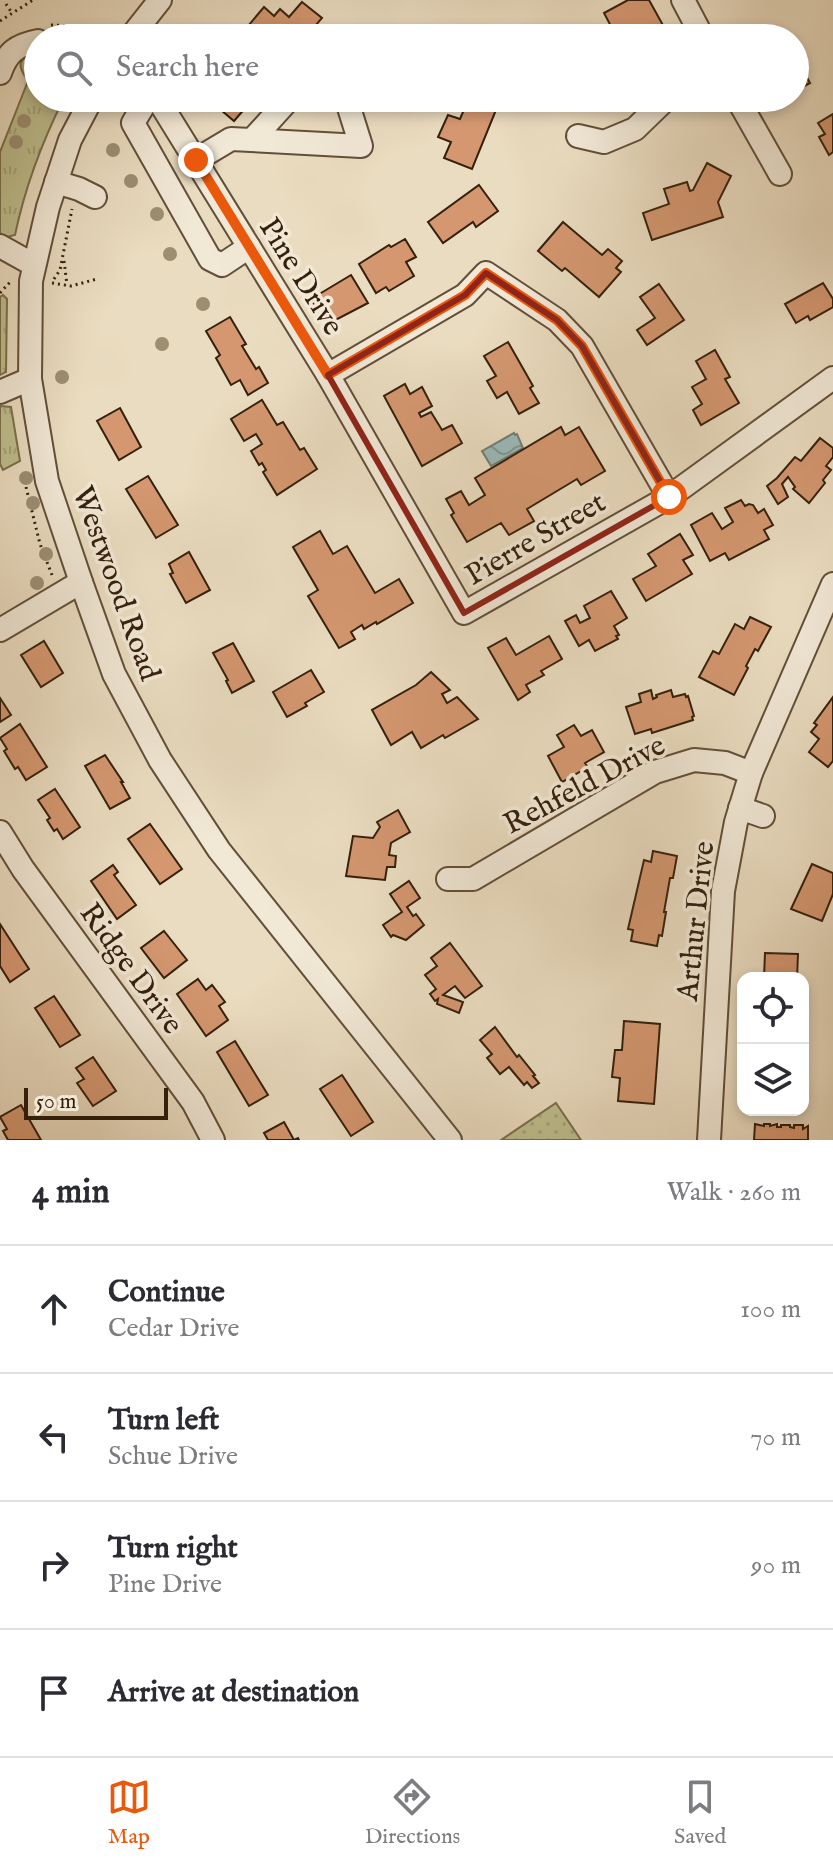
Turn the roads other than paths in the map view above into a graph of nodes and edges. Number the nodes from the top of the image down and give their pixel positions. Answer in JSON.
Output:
{"nodes":[{"id":1,"x":160,"y":0,"type":"edge"},
{"id":2,"x":683,"y":0,"type":"edge"},
{"id":3,"x":141,"y":24,"type":"edge"},
{"id":4,"x":696,"y":24,"type":"edge"},
{"id":5,"x":24,"y":44,"type":"edge"},
{"id":6,"x":0,"y":73,"type":"edge"},
{"id":7,"x":85,"y":112,"type":"edge"},
{"id":8,"x":140,"y":112,"type":"edge"},
{"id":9,"x":166,"y":112,"type":"edge"},
{"id":10,"x":277,"y":112,"type":"edge"},
{"id":11,"x":350,"y":112,"type":"edge"},
{"id":12,"x":653,"y":112,"type":"edge"},
{"id":13,"x":745,"y":112,"type":"edge"},
{"id":14,"x":578,"y":136,"type":"dead end"},
{"id":15,"x":252,"y":140,"type":"junction"},
{"id":16,"x":196,"y":160,"type":"junction"},
{"id":17,"x":780,"y":174,"type":"dead end"},
{"id":18,"x":56,"y":182,"type":"junction"},
{"id":19,"x":95,"y":197,"type":"dead end"},
{"id":20,"x":0,"y":246,"type":"edge"},
{"id":21,"x":249,"y":247,"type":"junction"},
{"id":22,"x":34,"y":265,"type":"junction"},
{"id":23,"x":328,"y":375,"type":"junction"},
{"id":24,"x":833,"y":378,"type":"edge"},
{"id":25,"x":30,"y":379,"type":"junction"},
{"id":26,"x":0,"y":392,"type":"edge"},
{"id":27,"x":669,"y":497,"type":"junction"},
{"id":28,"x":81,"y":582,"type":"junction"},
{"id":29,"x":833,"y":584,"type":"edge"},
{"id":30,"x":464,"y":613,"type":"joint"},
{"id":31,"x":0,"y":630,"type":"edge"},
{"id":32,"x":751,"y":773,"type":"junction"},
{"id":33,"x":740,"y":808,"type":"junction"},
{"id":34,"x":763,"y":816,"type":"dead end"},
{"id":35,"x":0,"y":832,"type":"edge"},
{"id":36,"x":448,"y":879,"type":"dead end"},
{"id":37,"x":213,"y":1140,"type":"edge"},
{"id":38,"x":450,"y":1140,"type":"edge"},
{"id":39,"x":709,"y":1140,"type":"edge"}],
"edges":[{"from":1,"to":3,"type":"street"},
{"from":2,"to":4,"type":"street"},
{"from":5,"to":6,"type":"street"},
{"from":7,"to":18,"type":"street","name":"Westwood Road"},
{"from":8,"to":21,"type":"street"},
{"from":9,"to":16,"type":"street","name":"Pine Drive"},
{"from":10,"to":15,"type":"street"},
{"from":11,"to":15,"type":"street"},
{"from":12,"to":14,"type":"street"},
{"from":13,"to":17,"type":"street"},
{"from":15,"to":16,"type":"street"},
{"from":16,"to":21,"type":"street","name":"Pine Drive"},
{"from":18,"to":19,"type":"street"},
{"from":18,"to":22,"type":"street","name":"Westwood Road"},
{"from":20,"to":22,"type":"street"},
{"from":21,"to":23,"type":"street","name":"Pine Drive"},
{"from":22,"to":25,"type":"street","name":"Westwood Road"},
{"from":23,"to":27,"type":"street"},
{"from":23,"to":30,"type":"street","name":"Pine Drive"},
{"from":24,"to":27,"type":"street","name":"Pierre Street"},
{"from":25,"to":26,"type":"street"},
{"from":25,"to":28,"type":"street","name":"Westwood Road"},
{"from":27,"to":30,"type":"street","name":"Pierre Street"},
{"from":28,"to":31,"type":"street"},
{"from":28,"to":38,"type":"street","name":"Westwood Road"},
{"from":29,"to":32,"type":"street","name":"Arthur Drive"},
{"from":32,"to":33,"type":"street","name":"Arthur Drive"},
{"from":32,"to":36,"type":"street","name":"Rehfeld Drive"},
{"from":33,"to":34,"type":"street"},
{"from":33,"to":39,"type":"street","name":"Arthur Drive"},
{"from":35,"to":37,"type":"street","name":"Ridge Drive"}]}
